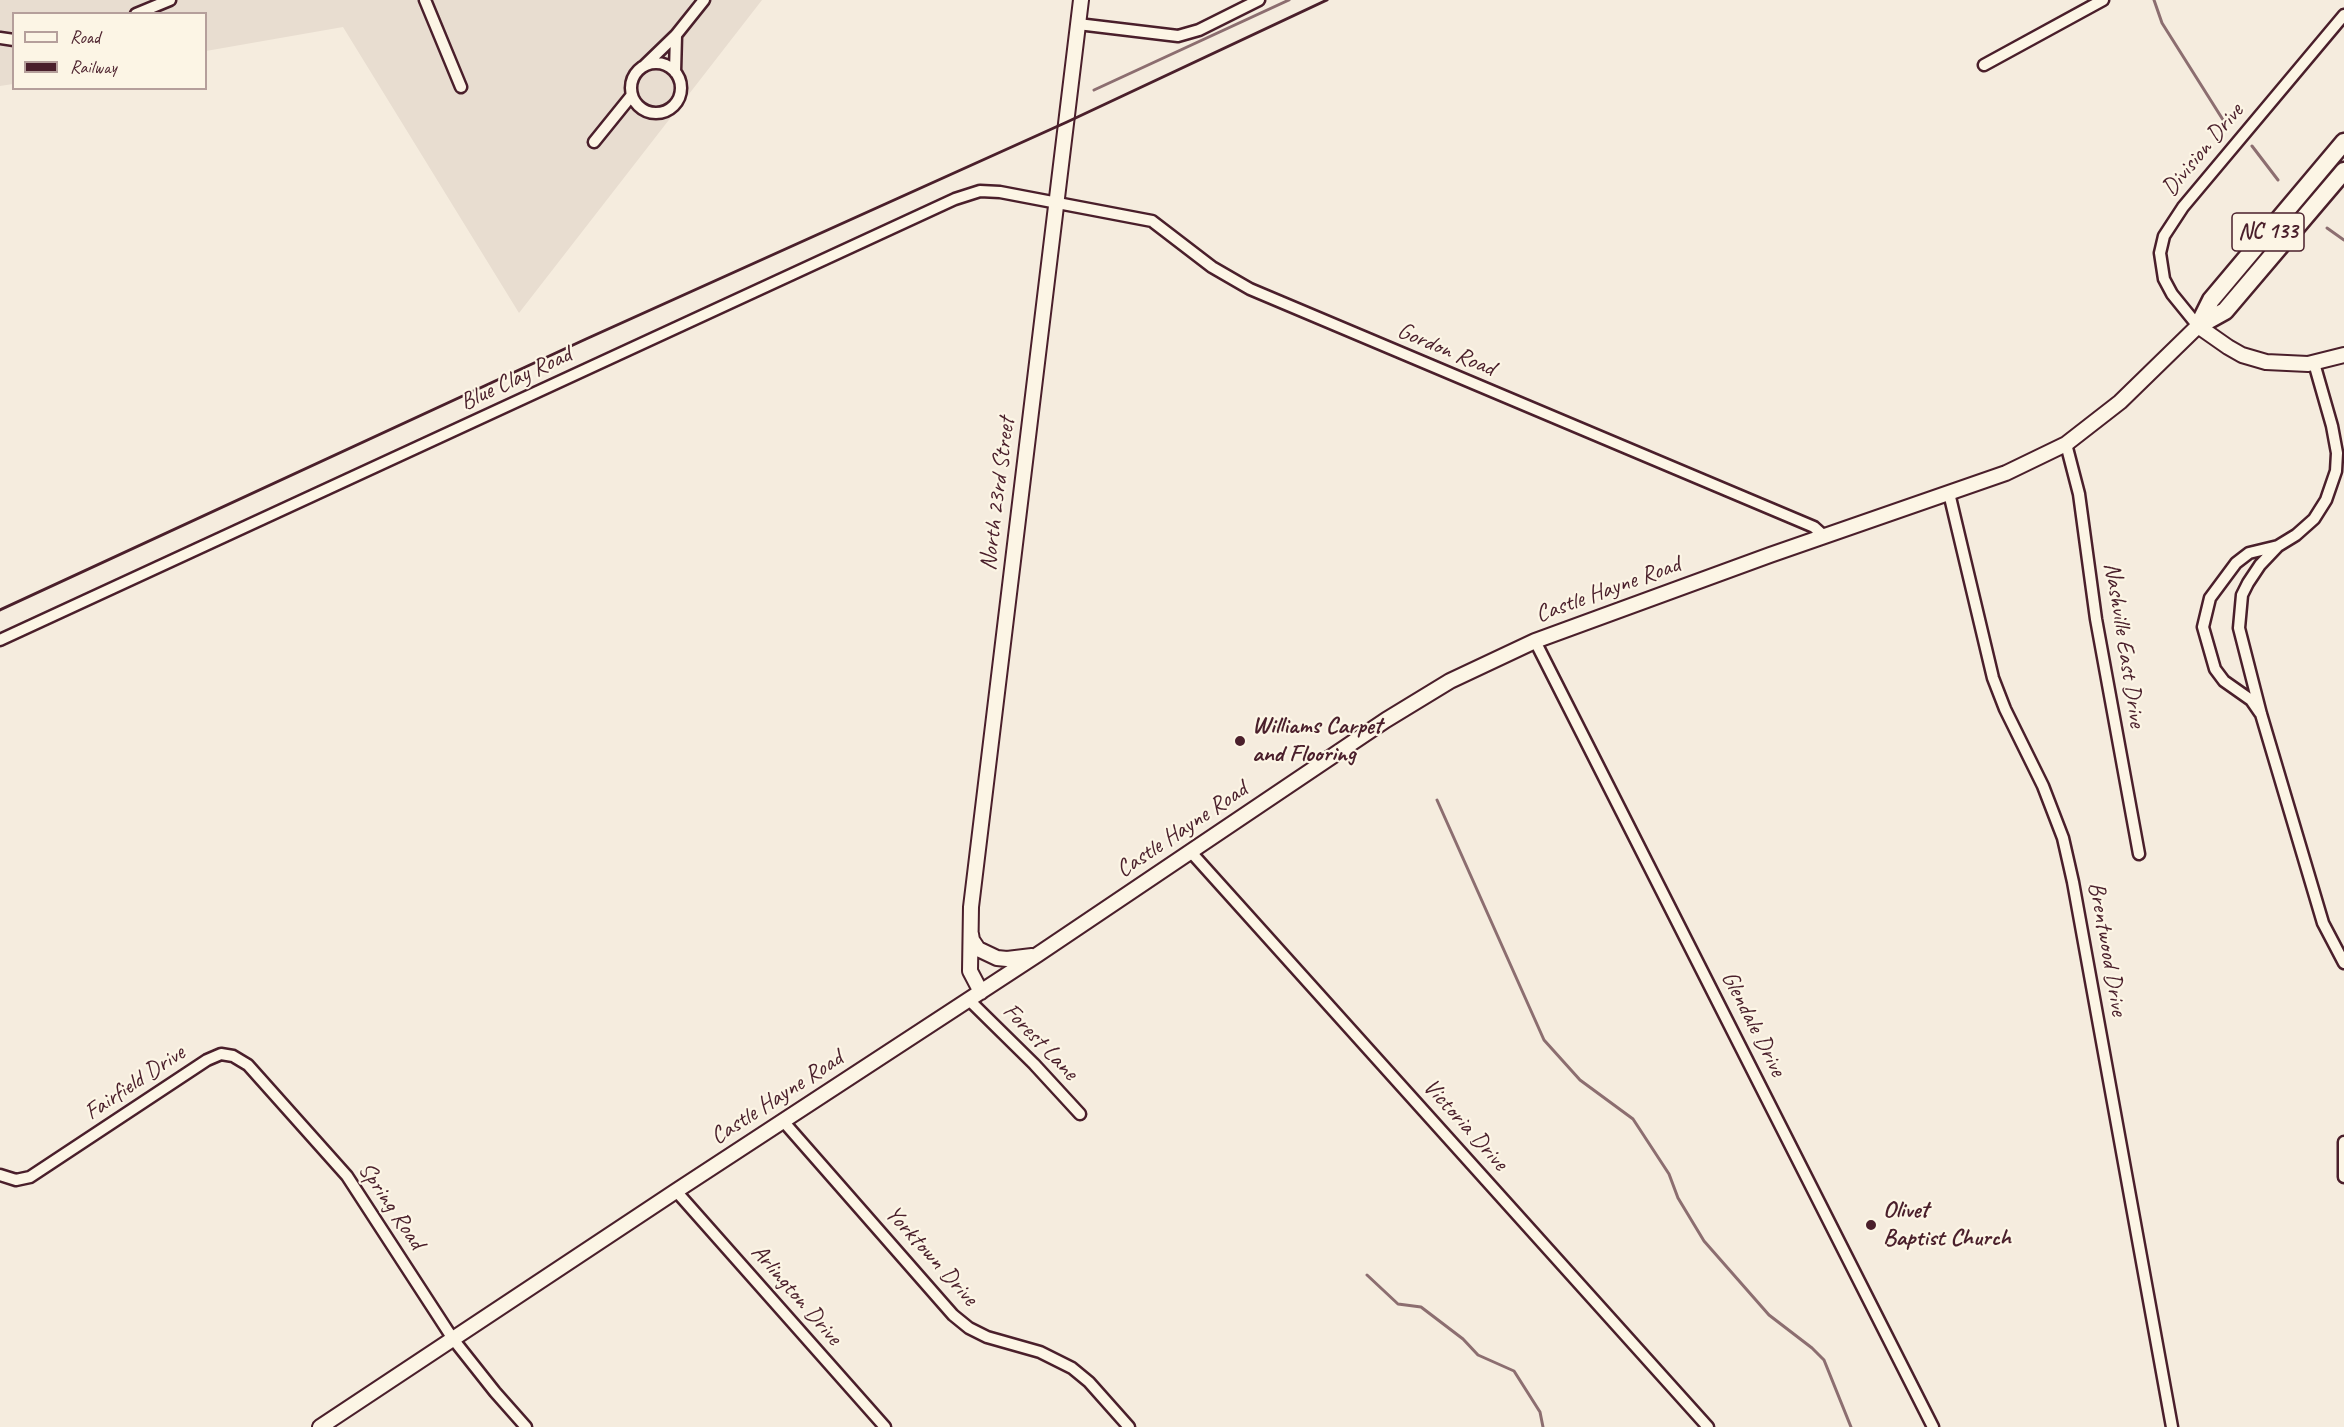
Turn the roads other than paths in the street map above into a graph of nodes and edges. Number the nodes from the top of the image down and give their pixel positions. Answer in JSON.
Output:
{"nodes":[{"id":1,"x":170,"y":0,"type":"edge"},
{"id":2,"x":424,"y":0,"type":"edge"},
{"id":3,"x":704,"y":0,"type":"edge"},
{"id":4,"x":1081,"y":0,"type":"edge"},
{"id":5,"x":1259,"y":0,"type":"edge"},
{"id":6,"x":2103,"y":0,"type":"edge"},
{"id":7,"x":141,"y":12,"type":"edge"},
{"id":8,"x":2344,"y":15,"type":"edge"},
{"id":9,"x":1078,"y":24,"type":"junction"},
{"id":10,"x":676,"y":35,"type":"junction"},
{"id":11,"x":1984,"y":65,"type":"dead end"},
{"id":12,"x":644,"y":66,"type":"junction"},
{"id":13,"x":675,"y":72,"type":"junction"},
{"id":14,"x":461,"y":87,"type":"dead end"},
{"id":15,"x":632,"y":95,"type":"junction"},
{"id":16,"x":594,"y":142,"type":"dead end"},
{"id":17,"x":2344,"y":142,"type":"edge"},
{"id":18,"x":2344,"y":171,"type":"edge"},
{"id":19,"x":1056,"y":202,"type":"junction"},
{"id":20,"x":2198,"y":327,"type":"junction"},
{"id":21,"x":2344,"y":355,"type":"edge"},
{"id":22,"x":2314,"y":363,"type":"junction"},
{"id":23,"x":2066,"y":444,"type":"junction"},
{"id":24,"x":1948,"y":493,"type":"junction"},
{"id":25,"x":1824,"y":536,"type":"junction"},
{"id":26,"x":2278,"y":546,"type":"junction"},
{"id":27,"x":0,"y":640,"type":"edge"},
{"id":28,"x":1535,"y":641,"type":"junction"},
{"id":29,"x":2261,"y":714,"type":"junction"},
{"id":30,"x":1190,"y":851,"type":"junction"},
{"id":31,"x":2139,"y":854,"type":"dead end"},
{"id":32,"x":969,"y":928,"type":"junction"},
{"id":33,"x":1038,"y":955,"type":"junction"},
{"id":34,"x":2344,"y":963,"type":"edge"},
{"id":35,"x":975,"y":996,"type":"junction"},
{"id":36,"x":283,"y":1105,"type":"joint"},
{"id":37,"x":1080,"y":1114,"type":"dead end"},
{"id":38,"x":783,"y":1121,"type":"junction"},
{"id":39,"x":2344,"y":1142,"type":"edge"},
{"id":40,"x":0,"y":1175,"type":"edge"},
{"id":41,"x":2344,"y":1177,"type":"edge"},
{"id":42,"x":676,"y":1191,"type":"junction"},
{"id":43,"x":453,"y":1338,"type":"junction"},
{"id":44,"x":320,"y":1427,"type":"edge"},
{"id":45,"x":526,"y":1427,"type":"edge"},
{"id":46,"x":885,"y":1427,"type":"edge"},
{"id":47,"x":1129,"y":1427,"type":"edge"},
{"id":48,"x":1708,"y":1427,"type":"edge"},
{"id":49,"x":1933,"y":1427,"type":"edge"},
{"id":50,"x":2172,"y":1427,"type":"edge"}],
"edges":[{"from":1,"to":7,"type":"street"},
{"from":2,"to":14,"type":"street"},
{"from":3,"to":10,"type":"street"},
{"from":4,"to":9,"type":"main road","name":"North 23rd Street"},
{"from":5,"to":9,"type":"street"},
{"from":6,"to":11,"type":"street"},
{"from":8,"to":20,"type":"street","name":"Division Drive"},
{"from":9,"to":19,"type":"main road","name":"North 23rd Street"},
{"from":10,"to":12,"type":"street"},
{"from":10,"to":13,"type":"street"},
{"from":12,"to":13,"type":"street"},
{"from":12,"to":15,"type":"street"},
{"from":13,"to":15,"type":"street"},
{"from":15,"to":16,"type":"street"},
{"from":17,"to":20,"type":"highway","number":"NC 133"},
{"from":18,"to":20,"type":"highway","number":"NC 133"},
{"from":19,"to":25,"type":"street","name":"Gordon Road"},
{"from":19,"to":27,"type":"street","name":"Blue Clay Road"},
{"from":19,"to":32,"type":"main road","name":"North 23rd Street"},
{"from":20,"to":22,"type":"main road"},
{"from":20,"to":23,"type":"main road","name":"Castle Hayne Road","number":"NC 133"},
{"from":21,"to":22,"type":"main road"},
{"from":22,"to":26,"type":"street"},
{"from":23,"to":24,"type":"main road","name":"Castle Hayne Road","number":"NC 133"},
{"from":23,"to":31,"type":"street","name":"Nashville East Drive"},
{"from":24,"to":25,"type":"main road","name":"Castle Hayne Road","number":"NC 133"},
{"from":24,"to":50,"type":"street","name":"Brentwood Drive"},
{"from":25,"to":28,"type":"main road","name":"Castle Hayne Road","number":"NC 133"},
{"from":26,"to":29,"type":"street"},
{"from":26,"to":29,"type":"street"},
{"from":28,"to":30,"type":"main road","name":"Castle Hayne Road","number":"NC 133"},
{"from":28,"to":49,"type":"street","name":"Glendale Drive"},
{"from":29,"to":34,"type":"street"},
{"from":30,"to":33,"type":"main road","name":"Castle Hayne Road","number":"NC 133"},
{"from":30,"to":48,"type":"street","name":"Victoria Drive"},
{"from":32,"to":33,"type":"main road"},
{"from":32,"to":35,"type":"main road","name":"North 23rd Street"},
{"from":33,"to":35,"type":"main road","name":"Castle Hayne Road","number":"NC 133"},
{"from":35,"to":37,"type":"street","name":"Forest Lane"},
{"from":35,"to":38,"type":"main road","name":"Castle Hayne Road","number":"NC 133"},
{"from":36,"to":40,"type":"street","name":"Fairfield Drive"},
{"from":36,"to":43,"type":"street","name":"Spring Road"},
{"from":38,"to":42,"type":"main road","name":"Castle Hayne Road","number":"NC 133"},
{"from":38,"to":47,"type":"street","name":"Yorktown Drive"},
{"from":39,"to":41,"type":"street"},
{"from":42,"to":43,"type":"main road","name":"Castle Hayne Road","number":"NC 133"},
{"from":42,"to":46,"type":"street","name":"Arlington Drive"},
{"from":43,"to":44,"type":"main road","name":"Castle Hayne Road","number":"NC 133"},
{"from":43,"to":45,"type":"street","name":"Spring Road"}]}
